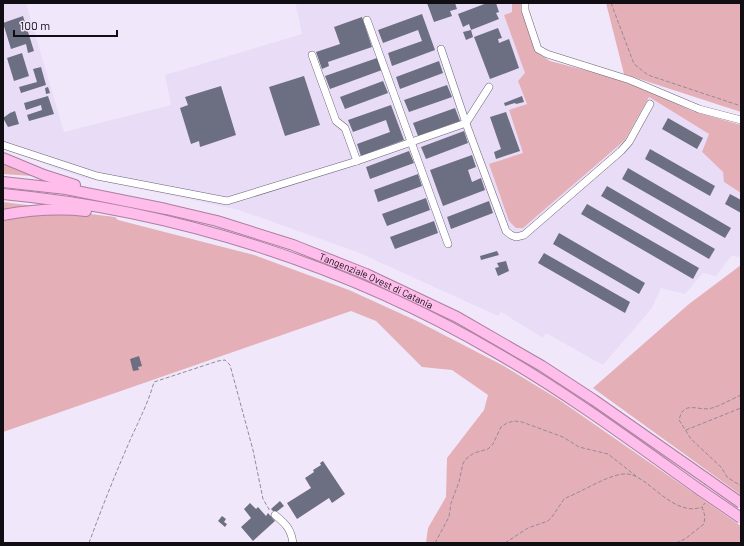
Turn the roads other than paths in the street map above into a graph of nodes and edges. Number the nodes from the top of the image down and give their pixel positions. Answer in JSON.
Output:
{"nodes":[{"id":1,"x":525,"y":3,"type":"edge"},
{"id":2,"x":367,"y":20,"type":"dead end"},
{"id":3,"x":440,"y":49,"type":"dead end"},
{"id":4,"x":312,"y":55,"type":"dead end"},
{"id":5,"x":489,"y":87,"type":"dead end"},
{"id":6,"x":650,"y":104,"type":"dead end"},
{"id":7,"x":741,"y":120,"type":"edge"},
{"id":8,"x":466,"y":123,"type":"junction"},
{"id":9,"x":412,"y":142,"type":"junction"},
{"id":10,"x":3,"y":145,"type":"edge"},
{"id":11,"x":3,"y":158,"type":"edge"},
{"id":12,"x":357,"y":161,"type":"junction"},
{"id":13,"x":3,"y":182,"type":"edge"},
{"id":14,"x":3,"y":194,"type":"edge"},
{"id":15,"x":166,"y":209,"type":"junction"},
{"id":16,"x":3,"y":215,"type":"edge"},
{"id":17,"x":228,"y":238,"type":"junction"},
{"id":18,"x":448,"y":244,"type":"dead end"},
{"id":19,"x":741,"y":503,"type":"edge"},
{"id":20,"x":275,"y":515,"type":"road end"},
{"id":21,"x":741,"y":518,"type":"edge"},
{"id":22,"x":292,"y":543,"type":"edge"}],
"edges":[{"from":1,"to":7,"type":"street"},
{"from":2,"to":9,"type":"street"},
{"from":3,"to":8,"type":"street"},
{"from":4,"to":12,"type":"street"},
{"from":5,"to":8,"type":"street"},
{"from":6,"to":8,"type":"street"},
{"from":8,"to":9,"type":"street"},
{"from":9,"to":12,"type":"street"},
{"from":9,"to":18,"type":"street"},
{"from":10,"to":12,"type":"street"},
{"from":11,"to":15,"type":"highway"},
{"from":13,"to":15,"type":"highway","name":"Tangenziale Ovest di Catania"},
{"from":14,"to":17,"type":"highway","name":"Tangenziale Ovest di Catania"},
{"from":15,"to":19,"type":"highway","name":"Tangenziale Ovest di Catania","bridge":true},
{"from":16,"to":17,"type":"highway"},
{"from":17,"to":21,"type":"highway","name":"Tangenziale Ovest di Catania","bridge":true},
{"from":20,"to":22,"type":"street"}]}
